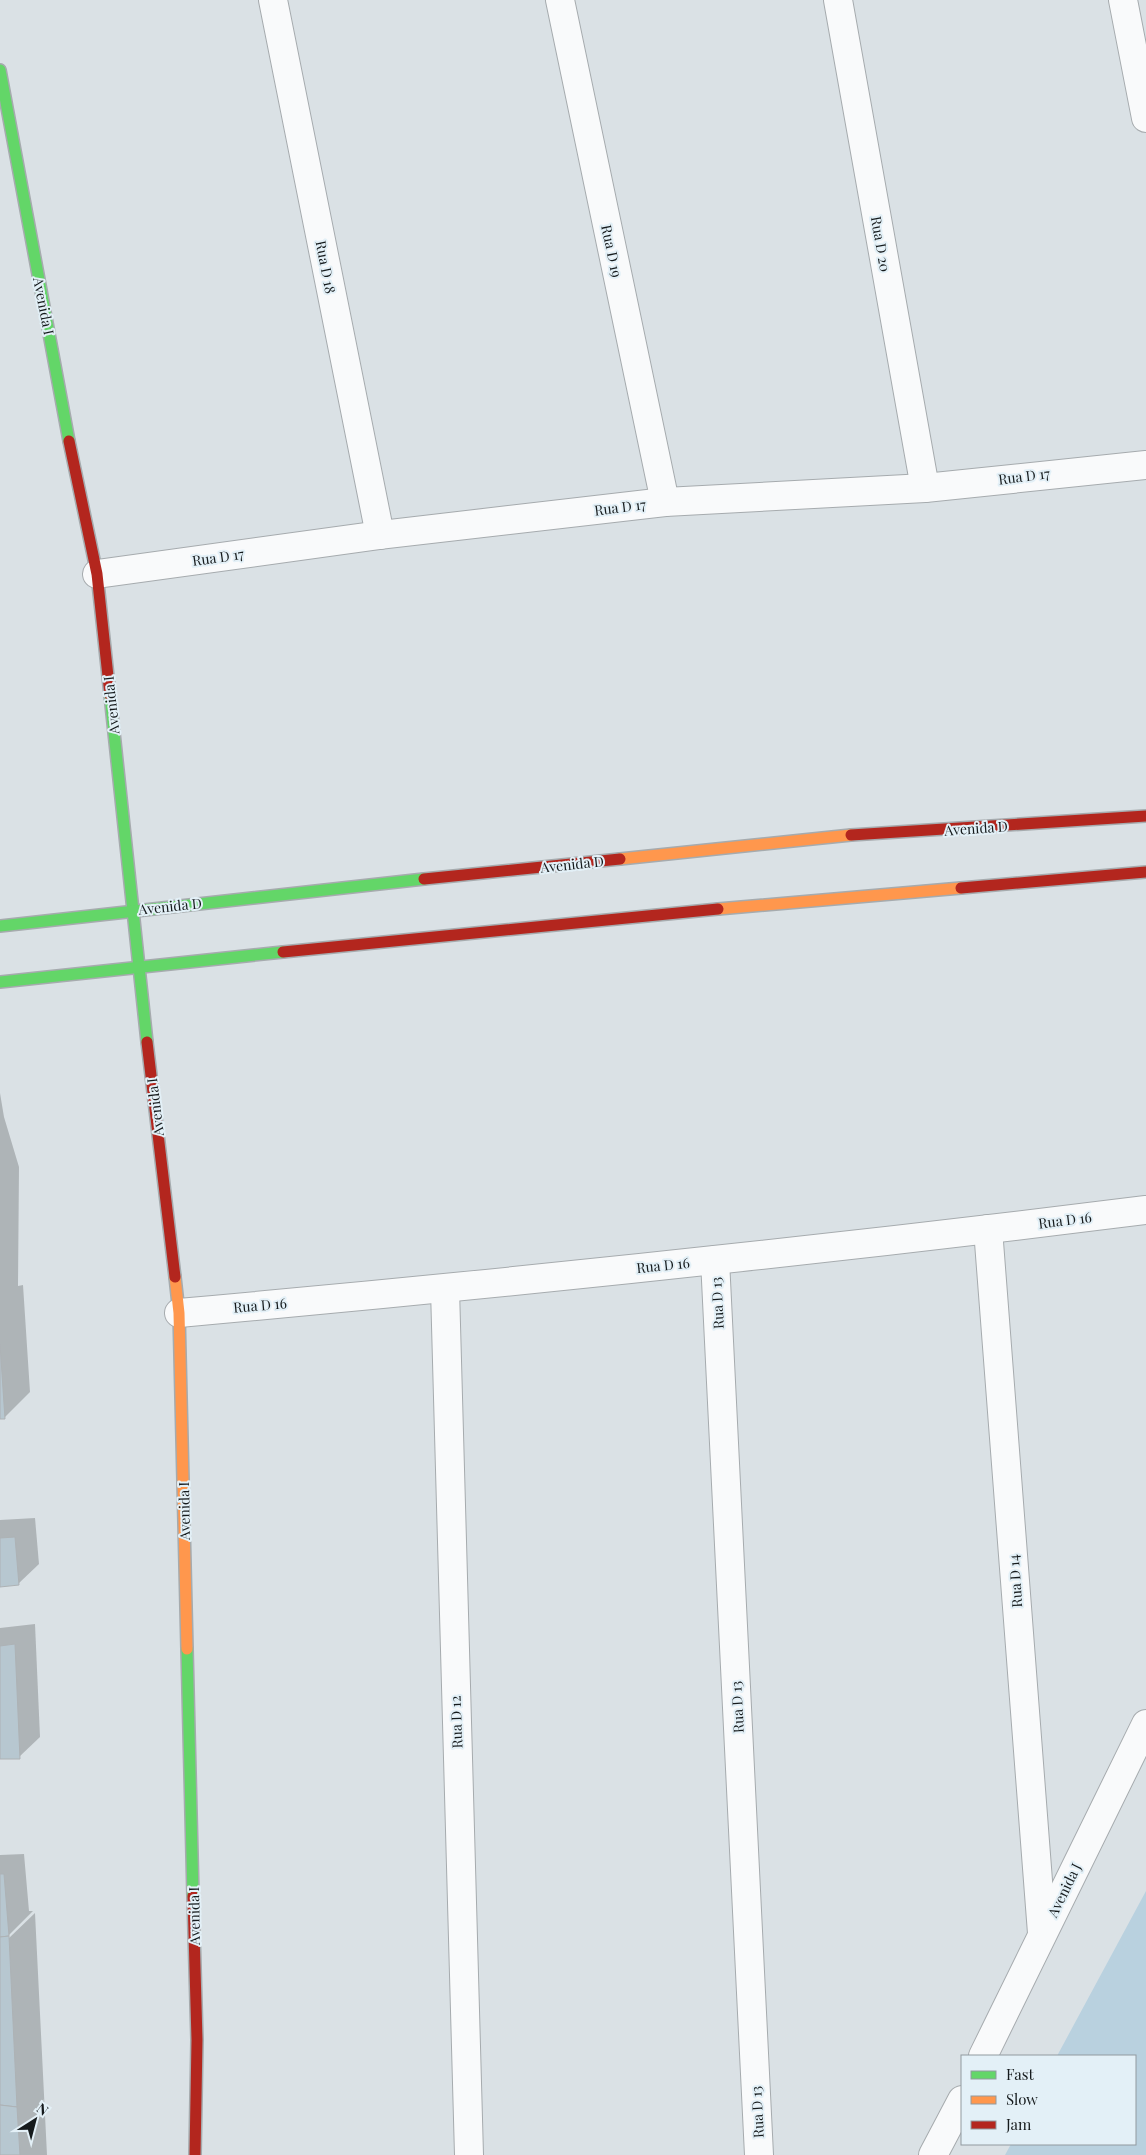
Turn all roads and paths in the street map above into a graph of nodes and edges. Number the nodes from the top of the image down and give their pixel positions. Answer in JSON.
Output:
{"nodes":[{"id":1,"x":273,"y":0,"type":"edge"},
{"id":2,"x":560,"y":0,"type":"edge"},
{"id":3,"x":838,"y":0,"type":"edge"},
{"id":4,"x":1123,"y":0,"type":"edge"},
{"id":5,"x":0,"y":70,"type":"edge"},
{"id":6,"x":1146,"y":118,"type":"edge"},
{"id":7,"x":1146,"y":464,"type":"edge"},
{"id":8,"x":925,"y":488,"type":"junction"},
{"id":9,"x":664,"y":502,"type":"junction"},
{"id":10,"x":380,"y":535,"type":"junction"},
{"id":11,"x":97,"y":574,"type":"junction"},
{"id":12,"x":1146,"y":816,"type":"edge"},
{"id":13,"x":1146,"y":872,"type":"edge"},
{"id":14,"x":133,"y":910,"type":"junction"},
{"id":15,"x":0,"y":926,"type":"edge"},
{"id":16,"x":138,"y":968,"type":"junction"},
{"id":17,"x":0,"y":982,"type":"edge"},
{"id":18,"x":1146,"y":1210,"type":"edge"},
{"id":19,"x":988,"y":1230,"type":"junction"},
{"id":20,"x":715,"y":1260,"type":"junction"},
{"id":21,"x":445,"y":1289,"type":"junction"},
{"id":22,"x":179,"y":1312,"type":"junction"},
{"id":23,"x":1146,"y":1724,"type":"edge"},
{"id":24,"x":1042,"y":1933,"type":"junction"},
{"id":25,"x":983,"y":2055,"type":"edge"},
{"id":26,"x":961,"y":2102,"type":"edge"},
{"id":27,"x":195,"y":2155,"type":"edge"},
{"id":28,"x":469,"y":2155,"type":"edge"},
{"id":29,"x":759,"y":2155,"type":"edge"},
{"id":30,"x":933,"y":2155,"type":"edge"}],
"edges":[{"from":1,"to":10,"type":"street","name":"Rua D 18"},
{"from":2,"to":9,"type":"street","name":"Rua D 19"},
{"from":3,"to":8,"type":"street","name":"Rua D 20"},
{"from":4,"to":6,"type":"street"},
{"from":5,"to":11,"type":"main road","name":"Avenida I"},
{"from":7,"to":8,"type":"street","name":"Rua D 17"},
{"from":8,"to":9,"type":"street","name":"Rua D 17"},
{"from":9,"to":10,"type":"street","name":"Rua D 17"},
{"from":10,"to":11,"type":"street","name":"Rua D 17"},
{"from":11,"to":14,"type":"main road","name":"Avenida I"},
{"from":12,"to":14,"type":"main road","name":"Avenida D"},
{"from":13,"to":16,"type":"main road"},
{"from":14,"to":15,"type":"main road","name":"Avenida D"},
{"from":14,"to":16,"type":"main road","name":"Avenida I"},
{"from":16,"to":17,"type":"main road"},
{"from":16,"to":22,"type":"main road","name":"Avenida I"},
{"from":18,"to":19,"type":"street","name":"Rua D 16"},
{"from":19,"to":20,"type":"street","name":"Rua D 16"},
{"from":19,"to":24,"type":"street","name":"Rua D 14"},
{"from":20,"to":21,"type":"street","name":"Rua D 16"},
{"from":20,"to":29,"type":"street","name":"Rua D 13"},
{"from":21,"to":22,"type":"street","name":"Rua D 16"},
{"from":21,"to":28,"type":"street","name":"Rua D 12"},
{"from":22,"to":27,"type":"main road","name":"Avenida I"},
{"from":23,"to":24,"type":"street","name":"Avenida J"},
{"from":24,"to":25,"type":"street","name":"Avenida J"},
{"from":26,"to":30,"type":"street"}]}
